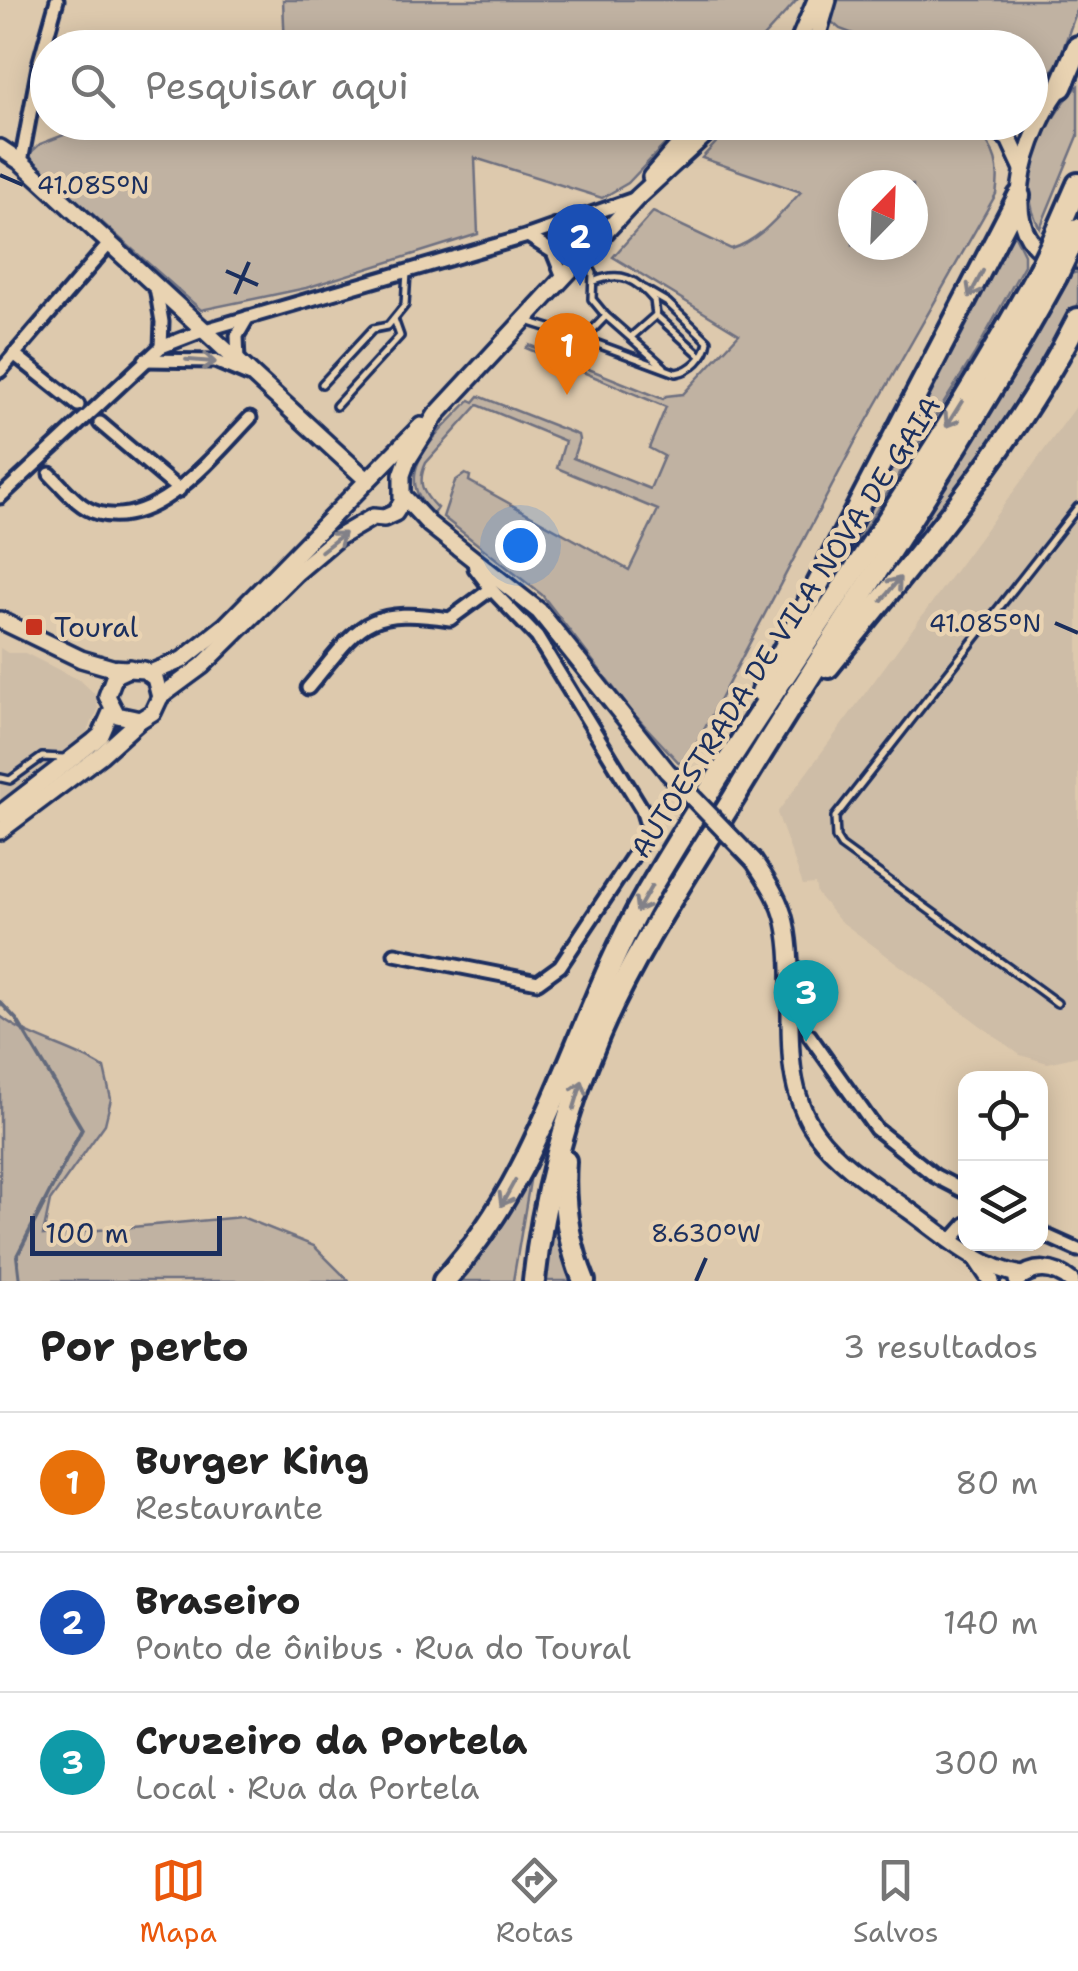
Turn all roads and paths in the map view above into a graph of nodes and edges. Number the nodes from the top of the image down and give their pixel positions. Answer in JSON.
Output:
{"nodes":[{"id":1,"x":57,"y":0,"type":"edge"},
{"id":2,"x":816,"y":0,"type":"edge"},
{"id":3,"x":828,"y":0,"type":"edge"},
{"id":4,"x":49,"y":30,"type":"edge"},
{"id":5,"x":804,"y":30,"type":"edge"},
{"id":6,"x":819,"y":30,"type":"edge"},
{"id":7,"x":1078,"y":47,"type":"edge"},
{"id":8,"x":1078,"y":70,"type":"edge"},
{"id":9,"x":1062,"y":86,"type":"junction"},
{"id":10,"x":1048,"y":105,"type":"edge"},
{"id":11,"x":30,"y":115,"type":"edge"},
{"id":12,"x":682,"y":140,"type":"edge"},
{"id":13,"x":700,"y":140,"type":"edge"},
{"id":14,"x":1009,"y":140,"type":"edge"},
{"id":15,"x":1032,"y":140,"type":"edge"},
{"id":16,"x":1,"y":150,"type":"edge"},
{"id":17,"x":21,"y":162,"type":"junction"},
{"id":18,"x":1023,"y":169,"type":"junction"},
{"id":19,"x":1078,"y":184,"type":"edge"},
{"id":20,"x":1019,"y":196,"type":"junction"},
{"id":21,"x":638,"y":198,"type":"junction"},
{"id":22,"x":528,"y":236,"type":"junction"},
{"id":23,"x":1070,"y":243,"type":"edge"},
{"id":24,"x":108,"y":244,"type":"junction"},
{"id":25,"x":583,"y":256,"type":"junction"},
{"id":26,"x":407,"y":269,"type":"junction"},
{"id":27,"x":1047,"y":273,"type":"junction"},
{"id":28,"x":563,"y":277,"type":"junction"},
{"id":29,"x":595,"y":282,"type":"junction"},
{"id":30,"x":155,"y":285,"type":"junction"},
{"id":31,"x":644,"y":289,"type":"junction"},
{"id":32,"x":656,"y":315,"type":"junction"},
{"id":33,"x":606,"y":316,"type":"junction"},
{"id":34,"x":248,"y":317,"type":"junction"},
{"id":35,"x":394,"y":319,"type":"junction"},
{"id":36,"x":524,"y":320,"type":"junction"},
{"id":37,"x":1078,"y":320,"type":"edge"},
{"id":38,"x":205,"y":330,"type":"junction"},
{"id":39,"x":630,"y":338,"type":"junction"},
{"id":40,"x":584,"y":339,"type":"junction"},
{"id":41,"x":161,"y":347,"type":"junction"},
{"id":42,"x":14,"y":354,"type":"junction"},
{"id":43,"x":702,"y":356,"type":"junction"},
{"id":44,"x":145,"y":360,"type":"junction"},
{"id":45,"x":238,"y":362,"type":"junction"},
{"id":46,"x":666,"y":370,"type":"junction"},
{"id":47,"x":0,"y":371,"type":"edge"},
{"id":48,"x":253,"y":377,"type":"junction"},
{"id":49,"x":322,"y":384,"type":"dead end"},
{"id":50,"x":78,"y":405,"type":"dead end"},
{"id":51,"x":336,"y":406,"type":"dead end"},
{"id":52,"x":436,"y":415,"type":"junction"},
{"id":53,"x":250,"y":418,"type":"dead end"},
{"id":54,"x":100,"y":422,"type":"dead end"},
{"id":55,"x":50,"y":474,"type":"dead end"},
{"id":56,"x":366,"y":481,"type":"junction"},
{"id":57,"x":179,"y":490,"type":"junction"},
{"id":58,"x":402,"y":492,"type":"junction"},
{"id":59,"x":0,"y":497,"type":"edge"},
{"id":60,"x":1078,"y":507,"type":"edge"},
{"id":61,"x":381,"y":517,"type":"junction"},
{"id":62,"x":430,"y":524,"type":"junction"},
{"id":63,"x":474,"y":558,"type":"junction"},
{"id":64,"x":491,"y":589,"type":"junction"},
{"id":65,"x":0,"y":620,"type":"edge"},
{"id":66,"x":80,"y":658,"type":"junction"},
{"id":67,"x":130,"y":668,"type":"junction"},
{"id":68,"x":150,"y":674,"type":"junction"},
{"id":69,"x":308,"y":688,"type":"dead end"},
{"id":70,"x":108,"y":691,"type":"junction"},
{"id":71,"x":160,"y":698,"type":"junction"},
{"id":72,"x":112,"y":710,"type":"junction"},
{"id":73,"x":140,"y":720,"type":"junction"},
{"id":74,"x":764,"y":747,"type":"junction"},
{"id":75,"x":72,"y":759,"type":"junction"},
{"id":76,"x":1,"y":778,"type":"edge"},
{"id":77,"x":713,"y":786,"type":"junction"},
{"id":78,"x":0,"y":814,"type":"edge"},
{"id":79,"x":0,"y":831,"type":"edge"},
{"id":80,"x":395,"y":954,"type":"dead end"},
{"id":81,"x":1058,"y":1003,"type":"dead end"},
{"id":82,"x":809,"y":1035,"type":"dead end"},
{"id":83,"x":552,"y":1106,"type":"junction"},
{"id":84,"x":566,"y":1132,"type":"junction"},
{"id":85,"x":958,"y":1188,"type":"edge"},
{"id":86,"x":958,"y":1233,"type":"edge"},
{"id":87,"x":1048,"y":1236,"type":"edge"},
{"id":88,"x":951,"y":1240,"type":"junction"},
{"id":89,"x":1078,"y":1250,"type":"edge"},
{"id":90,"x":977,"y":1260,"type":"junction"},
{"id":91,"x":1019,"y":1278,"type":"edge"},
{"id":92,"x":444,"y":1281,"type":"edge"},
{"id":93,"x":522,"y":1281,"type":"edge"},
{"id":94,"x":534,"y":1281,"type":"edge"},
{"id":95,"x":584,"y":1281,"type":"edge"},
{"id":96,"x":991,"y":1281,"type":"edge"},
{"id":97,"x":1071,"y":1281,"type":"edge"}],
"edges":[{"from":1,"to":4,"type":"street"},
{"from":2,"to":5,"type":"main road"},
{"from":3,"to":6,"type":"main road"},
{"from":7,"to":9,"type":"highway"},
{"from":8,"to":9,"type":"main road"},
{"from":9,"to":10,"type":"main road"},
{"from":11,"to":17,"type":"street"},
{"from":12,"to":21,"type":"main road"},
{"from":13,"to":21,"type":"main road"},
{"from":14,"to":18,"type":"main road"},
{"from":15,"to":18,"type":"main road"},
{"from":16,"to":17,"type":"main road"},
{"from":17,"to":24,"type":"main road"},
{"from":18,"to":20,"type":"main road"},
{"from":19,"to":23,"type":"highway","name":"AUTOESTRADA DE VILA NOVA DE GAIA"},
{"from":20,"to":23,"type":"main road"},
{"from":20,"to":77,"type":"highway","one_way":true},
{"from":21,"to":22,"type":"street"},
{"from":21,"to":25,"type":"main road"},
{"from":22,"to":26,"type":"street"},
{"from":22,"to":28,"type":"street"},
{"from":23,"to":27,"type":"highway","name":"AUTOESTRADA DE VILA NOVA DE GAIA","bridge":true},
{"from":24,"to":30,"type":"main road"},
{"from":24,"to":42,"type":"street"},
{"from":25,"to":28,"type":"main road"},
{"from":25,"to":29,"type":"lane"},
{"from":26,"to":34,"type":"street"},
{"from":26,"to":35,"type":"lane"},
{"from":27,"to":74,"type":"highway","name":"AUTOESTRADA DE VILA NOVA DE GAIA"},
{"from":27,"to":77,"type":"highway","name":"AUTOESTRADA DE VILA NOVA DE GAIA","one_way":true},
{"from":28,"to":36,"type":"main road"},
{"from":29,"to":31,"type":"lane"},
{"from":29,"to":33,"type":"lane"},
{"from":30,"to":38,"type":"main road"},
{"from":30,"to":41,"type":"street"},
{"from":31,"to":32,"type":"lane"},
{"from":31,"to":43,"type":"lane"},
{"from":32,"to":39,"type":"lane"},
{"from":32,"to":43,"type":"lane"},
{"from":33,"to":39,"type":"lane"},
{"from":33,"to":40,"type":"lane"},
{"from":34,"to":38,"type":"street"},
{"from":34,"to":45,"type":"street"},
{"from":35,"to":49,"type":"lane"},
{"from":35,"to":51,"type":"lane"},
{"from":36,"to":40,"type":"lane"},
{"from":36,"to":52,"type":"main road"},
{"from":74,"to":37,"type":"highway","one_way":true},
{"from":38,"to":41,"type":"street"},
{"from":38,"to":45,"type":"main road"},
{"from":39,"to":46,"type":"lane"},
{"from":40,"to":46,"type":"lane"},
{"from":41,"to":44,"type":"street"},
{"from":42,"to":47,"type":"street"},
{"from":42,"to":50,"type":"street"},
{"from":43,"to":46,"type":"lane"},
{"from":44,"to":48,"type":"street","one_way":true},
{"from":44,"to":59,"type":"street"},
{"from":45,"to":48,"type":"main road"},
{"from":48,"to":56,"type":"main road"},
{"from":52,"to":56,"type":"main road"},
{"from":52,"to":58,"type":"main road"},
{"from":53,"to":57,"type":"street"},
{"from":54,"to":57,"type":"street"},
{"from":55,"to":57,"type":"street"},
{"from":56,"to":58,"type":"main road"},
{"from":56,"to":61,"type":"main road"},
{"from":56,"to":68,"type":"main road"},
{"from":58,"to":61,"type":"main road"},
{"from":58,"to":62,"type":"main road"},
{"from":60,"to":81,"type":"lane"},
{"from":61,"to":62,"type":"main road"},
{"from":71,"to":61,"type":"main road","one_way":true},
{"from":62,"to":63,"type":"main road"},
{"from":63,"to":64,"type":"street"},
{"from":63,"to":88,"type":"main road","bridge":true},
{"from":64,"to":69,"type":"street"},
{"from":64,"to":80,"type":"street"},
{"from":65,"to":66,"type":"main road"},
{"from":66,"to":67,"type":"main road"},
{"from":66,"to":70,"type":"main road"},
{"from":67,"to":68,"type":"main road"},
{"from":67,"to":70,"type":"main road"},
{"from":68,"to":71,"type":"main road"},
{"from":70,"to":72,"type":"main road"},
{"from":71,"to":73,"type":"main road"},
{"from":72,"to":73,"type":"main road"},
{"from":72,"to":75,"type":"main road"},
{"from":73,"to":79,"type":"main road"},
{"from":84,"to":74,"type":"highway","name":"AUTOESTRADA DE VILA NOVA DE GAIA","one_way":true},
{"from":75,"to":76,"type":"lane"},
{"from":75,"to":78,"type":"main road"},
{"from":77,"to":83,"type":"highway","name":"AUTOESTRADA DE VILA NOVA DE GAIA","one_way":true},
{"from":82,"to":85,"type":"street"},
{"from":83,"to":92,"type":"highway","one_way":true},
{"from":83,"to":93,"type":"highway"},
{"from":84,"to":94,"type":"highway","name":"AUTOESTRADA DE VILA NOVA DE GAIA"},
{"from":84,"to":95,"type":"highway"},
{"from":86,"to":88,"type":"street"},
{"from":87,"to":89,"type":"street"},
{"from":88,"to":90,"type":"main road"},
{"from":90,"to":91,"type":"main road"},
{"from":90,"to":96,"type":"main road"},
{"from":91,"to":97,"type":"main road"}]}
